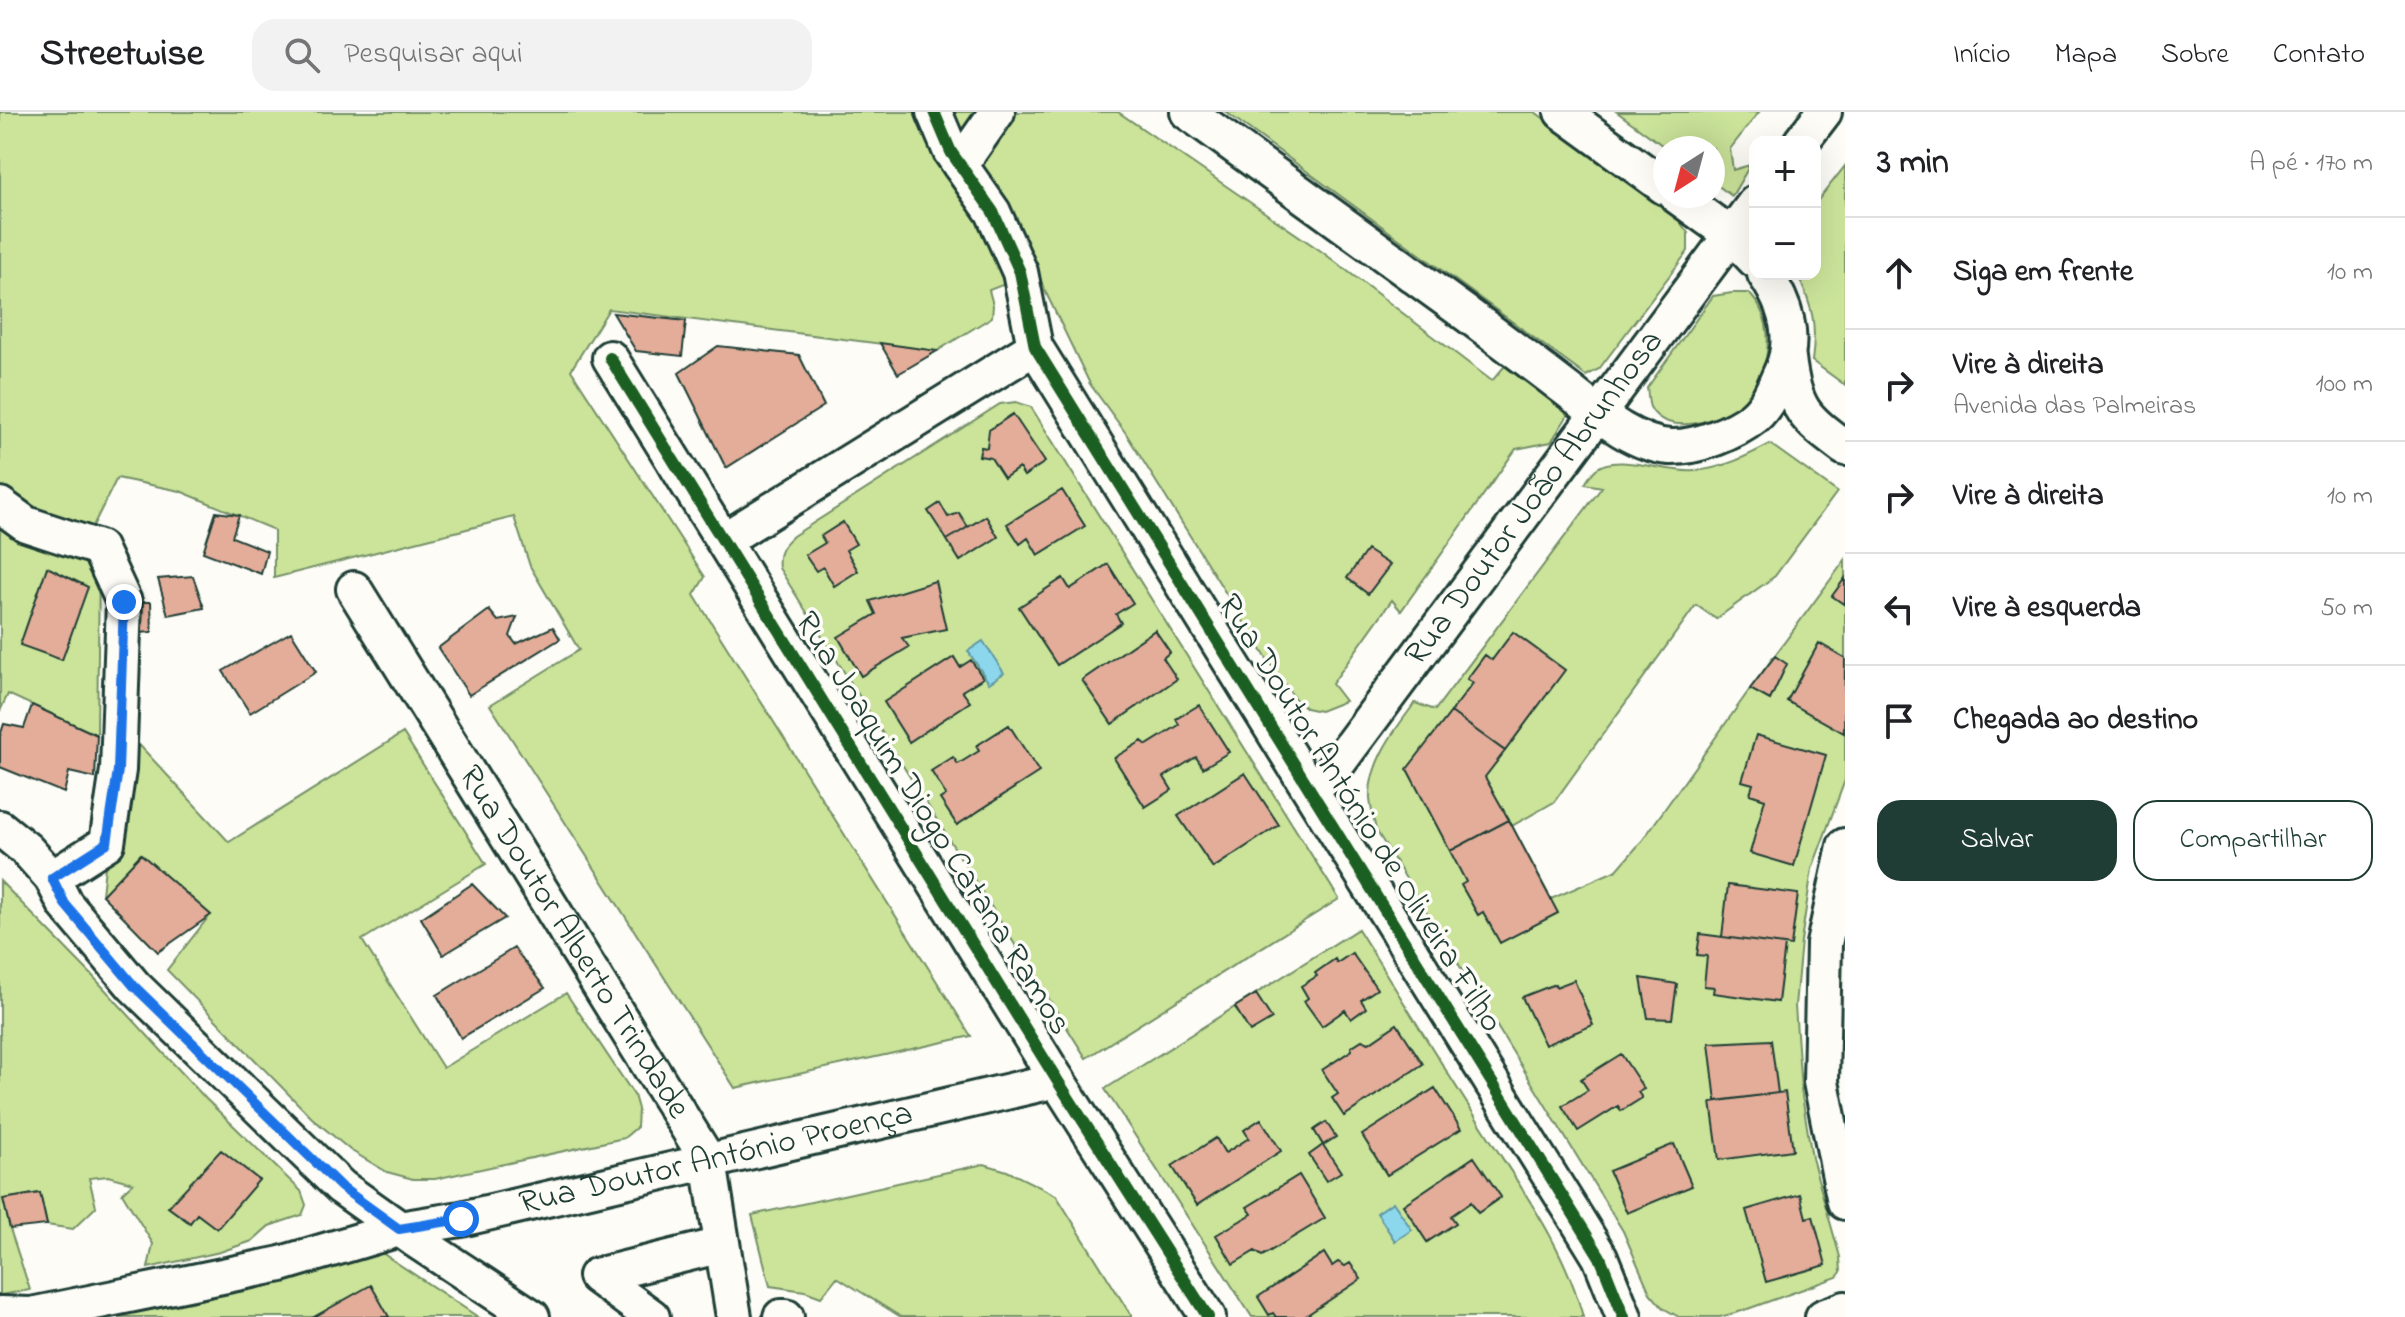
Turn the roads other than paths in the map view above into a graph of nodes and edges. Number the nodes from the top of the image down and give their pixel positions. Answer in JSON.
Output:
{"nodes":[{"id":1,"x":934,"y":112,"type":"edge"},
{"id":2,"x":997,"y":112,"type":"edge"},
{"id":3,"x":1188,"y":112,"type":"edge"},
{"id":4,"x":1562,"y":112,"type":"edge"},
{"id":5,"x":1824,"y":112,"type":"edge"},
{"id":6,"x":1806,"y":136,"type":"edge"},
{"id":7,"x":960,"y":165,"type":"junction"},
{"id":8,"x":1653,"y":178,"type":"edge"},
{"id":9,"x":1694,"y":208,"type":"edge"},
{"id":10,"x":1751,"y":208,"type":"edge"},
{"id":11,"x":1731,"y":235,"type":"junction"},
{"id":12,"x":1749,"y":254,"type":"edge"},
{"id":13,"x":1769,"y":280,"type":"edge"},
{"id":14,"x":1035,"y":347,"type":"junction"},
{"id":15,"x":610,"y":358,"type":"dead end"},
{"id":16,"x":1788,"y":358,"type":"junction"},
{"id":17,"x":1599,"y":414,"type":"junction"},
{"id":18,"x":1742,"y":423,"type":"junction"},
{"id":19,"x":1810,"y":423,"type":"junction"},
{"id":20,"x":1845,"y":448,"type":"edge"},
{"id":21,"x":0,"y":505,"type":"edge"},
{"id":22,"x":724,"y":540,"type":"junction"},
{"id":23,"x":354,"y":589,"type":"dead end"},
{"id":24,"x":1311,"y":790,"type":"junction"},
{"id":25,"x":0,"y":828,"type":"edge"},
{"id":26,"x":1845,"y":846,"type":"edge"},
{"id":27,"x":52,"y":878,"type":"junction"},
{"id":28,"x":1057,"y":1080,"type":"junction"},
{"id":29,"x":709,"y":1162,"type":"junction"},
{"id":30,"x":1845,"y":1202,"type":"edge"},
{"id":31,"x":399,"y":1229,"type":"junction"},
{"id":32,"x":722,"y":1245,"type":"junction"},
{"id":33,"x":1845,"y":1309,"type":"edge"},
{"id":34,"x":1628,"y":1312,"type":"edge"},
{"id":35,"x":0,"y":1314,"type":"edge"},
{"id":36,"x":532,"y":1317,"type":"edge"},
{"id":37,"x":652,"y":1317,"type":"edge"},
{"id":38,"x":734,"y":1317,"type":"edge"},
{"id":39,"x":1208,"y":1317,"type":"edge"},
{"id":40,"x":1823,"y":1317,"type":"edge"}],
"edges":[{"from":1,"to":7,"type":"street"},
{"from":2,"to":7,"type":"street"},
{"from":3,"to":17,"type":"street"},
{"from":4,"to":8,"type":"street"},
{"from":5,"to":6,"type":"street"},
{"from":7,"to":14,"type":"street"},
{"from":9,"to":11,"type":"street"},
{"from":10,"to":11,"type":"street","name":"Rua Doutor João Abrunhosa"},
{"from":11,"to":12,"type":"street"},
{"from":11,"to":17,"type":"street","name":"Rua Doutor João Abrunhosa"},
{"from":13,"to":16,"type":"street"},
{"from":14,"to":22,"type":"street"},
{"from":14,"to":24,"type":"street","name":"Rua Doutor António de Oliveira Filho"},
{"from":15,"to":22,"type":"street","name":"Rua Joaquim Diogo Catana Ramos"},
{"from":16,"to":18,"type":"street"},
{"from":16,"to":19,"type":"street"},
{"from":17,"to":18,"type":"street"},
{"from":17,"to":24,"type":"street","name":"Rua Doutor João Abrunhosa"},
{"from":18,"to":19,"type":"street"},
{"from":19,"to":20,"type":"street"},
{"from":21,"to":27,"type":"street"},
{"from":22,"to":28,"type":"street","name":"Rua Joaquim Diogo Catana Ramos"},
{"from":23,"to":29,"type":"street","name":"Rua Doutor Alberto Trindade"},
{"from":24,"to":34,"type":"street","name":"Rua Doutor António de Oliveira Filho"},
{"from":25,"to":27,"type":"street"},
{"from":26,"to":30,"type":"street"},
{"from":27,"to":31,"type":"street"},
{"from":28,"to":29,"type":"street","name":"Rua Doutor António Proença"},
{"from":28,"to":39,"type":"street","name":"Rua Joaquim Diogo Catana Ramos"},
{"from":29,"to":31,"type":"street","name":"Rua Doutor António Proença"},
{"from":29,"to":32,"type":"street","name":"Rua Doutor Alberto Trindade"},
{"from":31,"to":35,"type":"street","name":"Rua Doutor António Proença"},
{"from":31,"to":36,"type":"street"},
{"from":32,"to":37,"type":"street"},
{"from":32,"to":38,"type":"street","name":"Rua Doutor Alberto Trindade"},
{"from":33,"to":40,"type":"street"}]}
